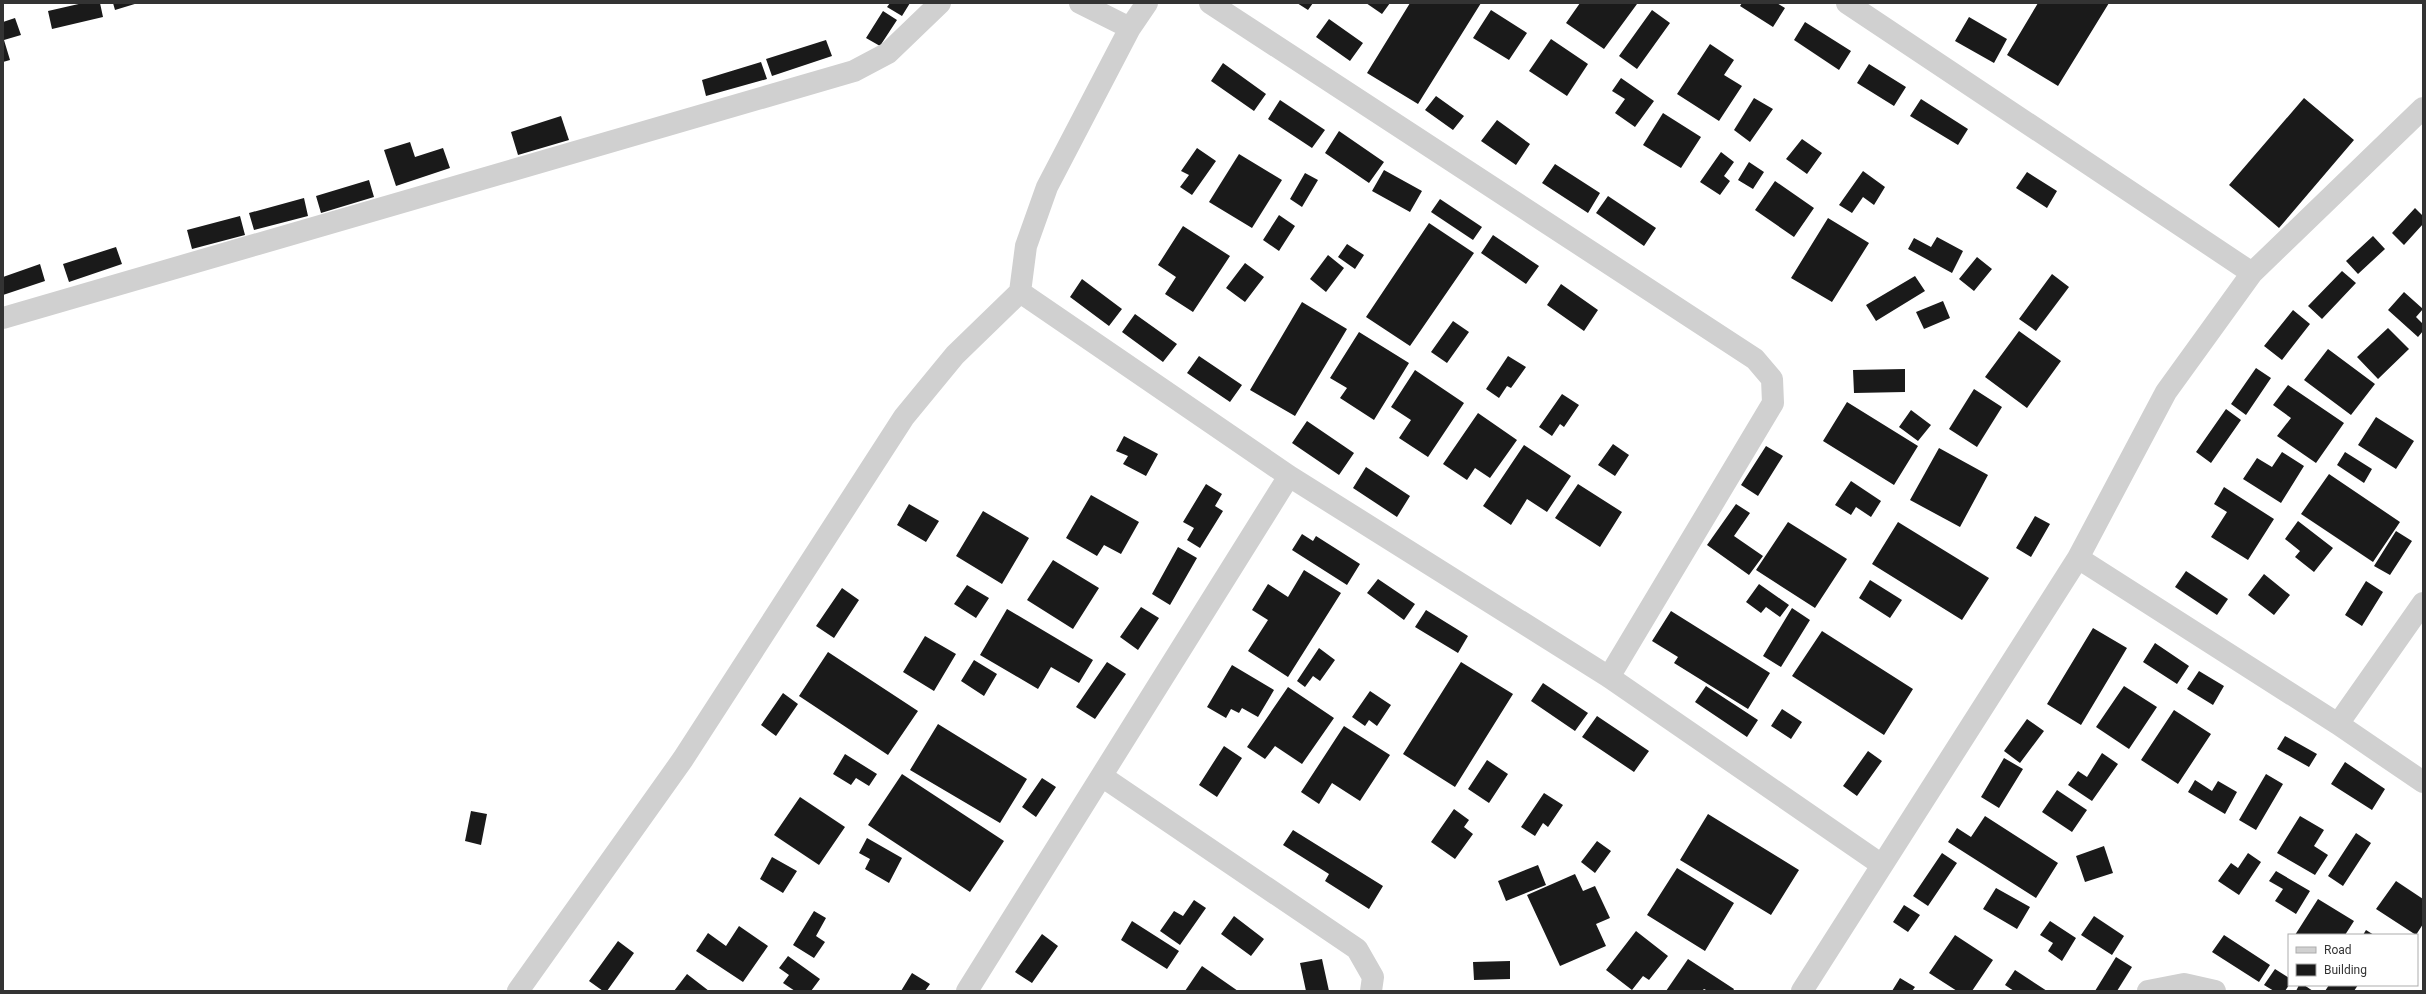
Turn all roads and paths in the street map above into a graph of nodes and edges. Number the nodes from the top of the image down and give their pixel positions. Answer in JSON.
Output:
{"nodes":[{"id":1,"x":940,"y":3,"type":"edge"},
{"id":2,"x":1080,"y":3,"type":"edge"},
{"id":3,"x":1147,"y":3,"type":"edge"},
{"id":4,"x":1210,"y":3,"type":"edge"},
{"id":5,"x":1847,"y":3,"type":"edge"},
{"id":6,"x":1130,"y":28,"type":"junction"},
{"id":7,"x":2423,"y":108,"type":"edge"},
{"id":8,"x":2252,"y":273,"type":"junction"},
{"id":9,"x":1020,"y":292,"type":"junction"},
{"id":10,"x":3,"y":318,"type":"edge"},
{"id":11,"x":1289,"y":476,"type":"junction"},
{"id":12,"x":2078,"y":558,"type":"junction"},
{"id":13,"x":2423,"y":604,"type":"edge"},
{"id":14,"x":1609,"y":677,"type":"junction"},
{"id":15,"x":2338,"y":724,"type":"junction"},
{"id":16,"x":1103,"y":777,"type":"junction"},
{"id":17,"x":2423,"y":782,"type":"edge"},
{"id":18,"x":1882,"y":864,"type":"junction"},
{"id":19,"x":518,"y":991,"type":"edge"},
{"id":20,"x":967,"y":991,"type":"edge"},
{"id":21,"x":1371,"y":991,"type":"edge"},
{"id":22,"x":1802,"y":991,"type":"edge"},
{"id":23,"x":2148,"y":991,"type":"edge"},
{"id":24,"x":2215,"y":991,"type":"edge"}],
"edges":[{"from":1,"to":10,"type":"street"},
{"from":2,"to":6,"type":"street"},
{"from":3,"to":6,"type":"street"},
{"from":4,"to":14,"type":"street"},
{"from":5,"to":8,"type":"street"},
{"from":6,"to":9,"type":"street"},
{"from":7,"to":8,"type":"street"},
{"from":8,"to":12,"type":"street"},
{"from":9,"to":11,"type":"street"},
{"from":9,"to":19,"type":"street"},
{"from":11,"to":14,"type":"street"},
{"from":11,"to":16,"type":"street"},
{"from":12,"to":15,"type":"street"},
{"from":12,"to":18,"type":"street"},
{"from":13,"to":15,"type":"street"},
{"from":14,"to":18,"type":"street"},
{"from":15,"to":17,"type":"street"},
{"from":16,"to":20,"type":"street"},
{"from":16,"to":21,"type":"street"},
{"from":18,"to":22,"type":"street"},
{"from":23,"to":24,"type":"street"}]}
